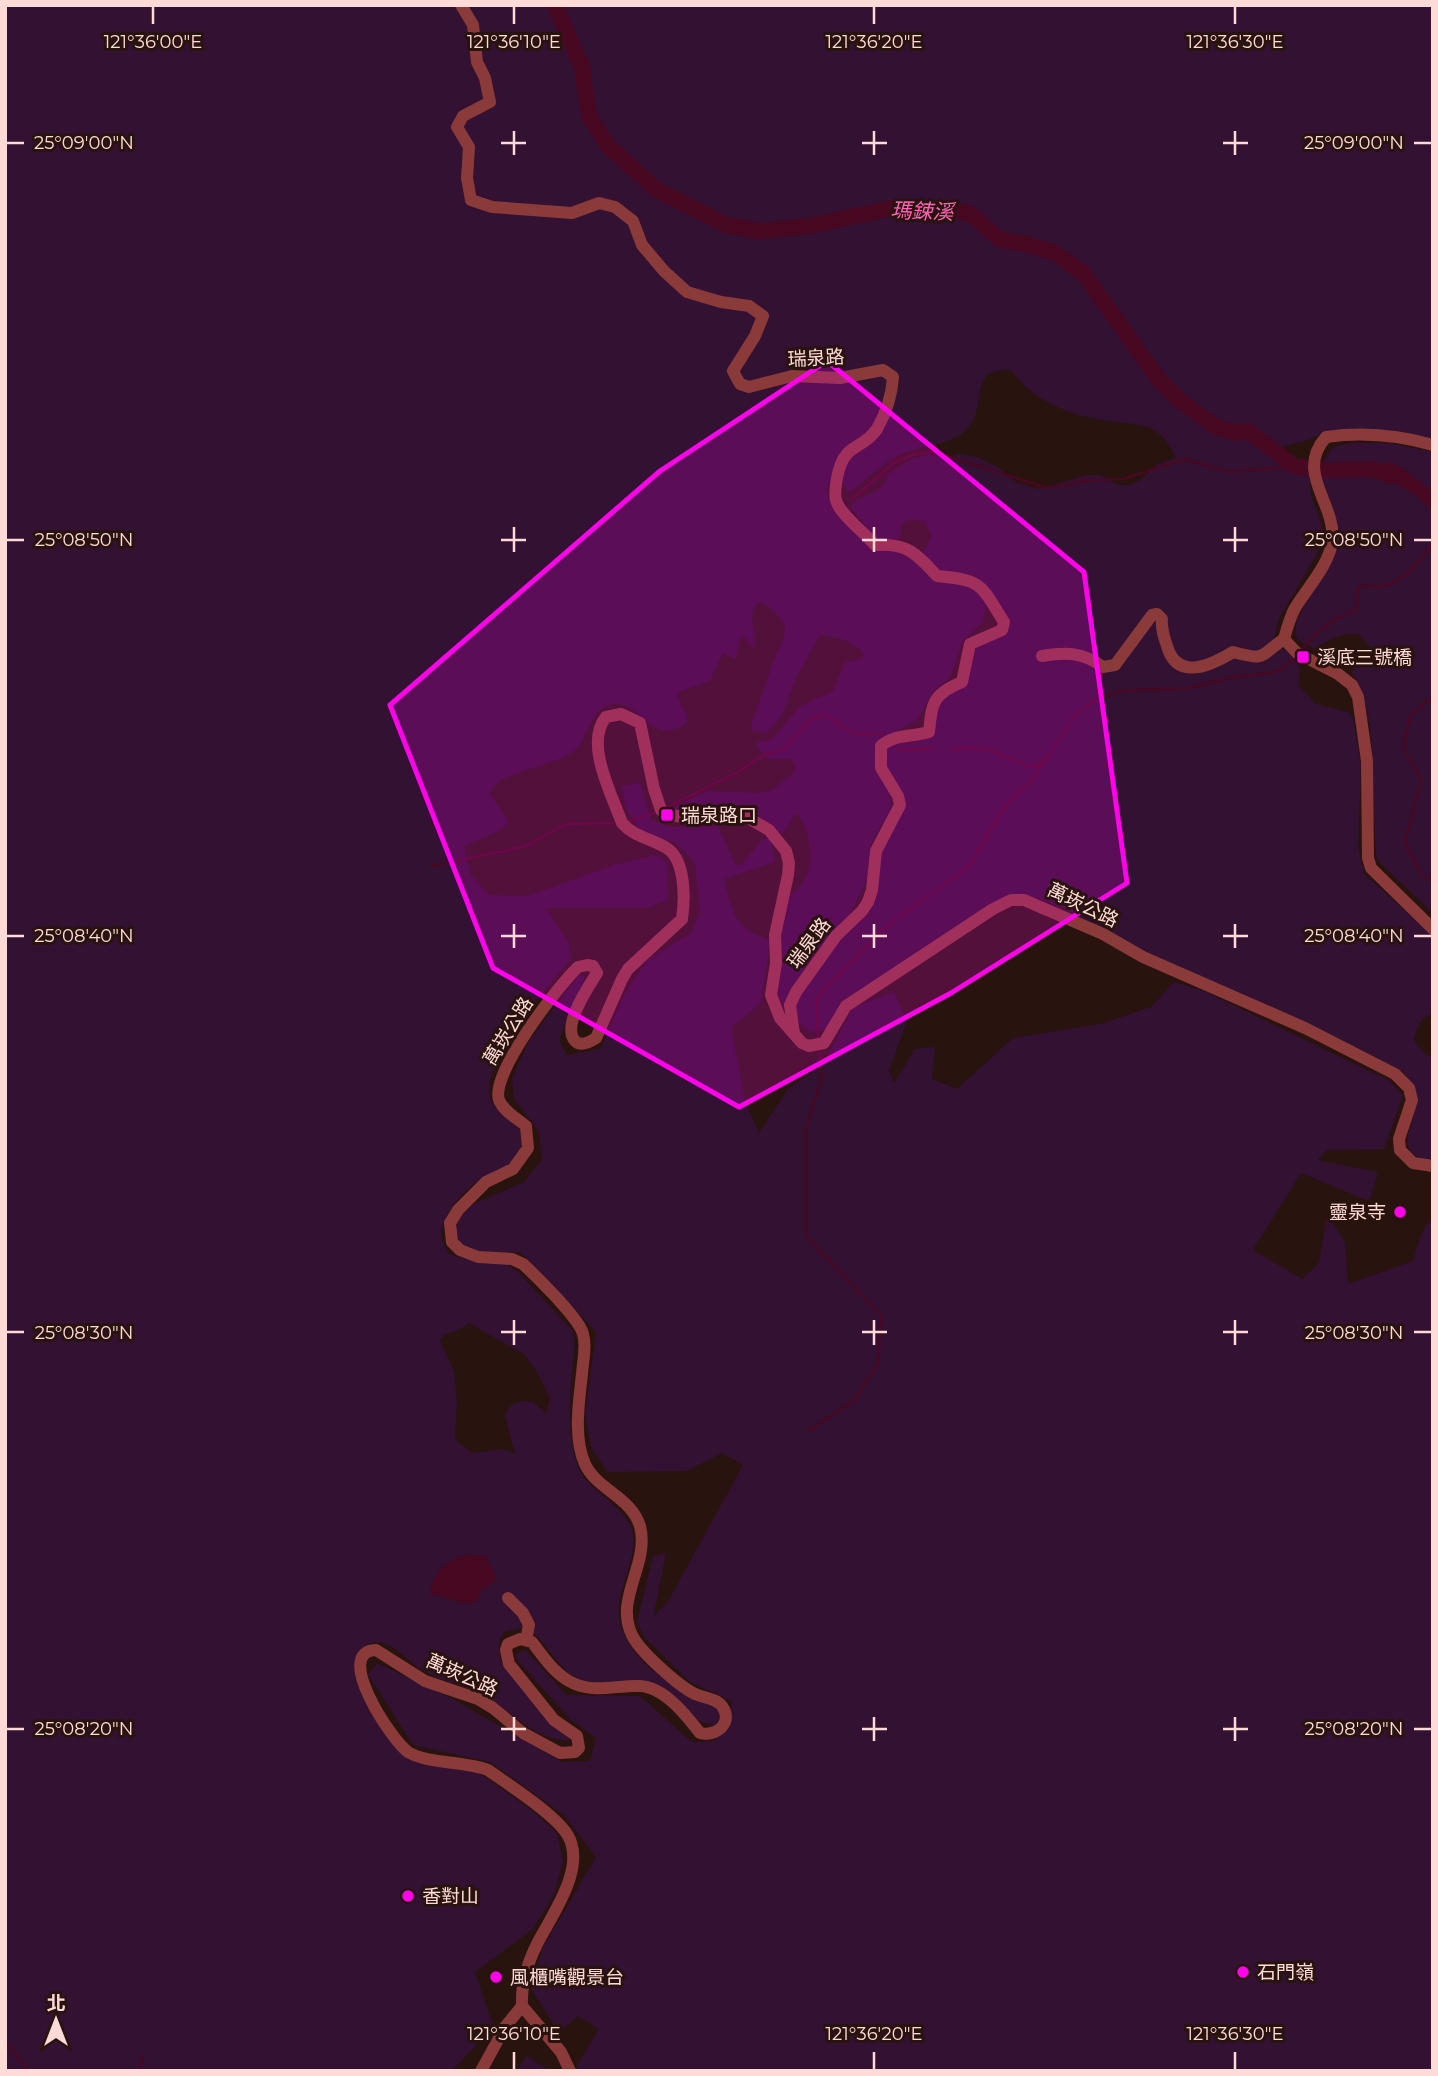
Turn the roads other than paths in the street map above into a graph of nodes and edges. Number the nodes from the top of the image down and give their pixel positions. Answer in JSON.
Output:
{"nodes":[{"id":1,"x":461,"y":5,"type":"edge"},
{"id":2,"x":1433,"y":446,"type":"edge"},
{"id":3,"x":1284,"y":639,"type":"junction"},
{"id":4,"x":1042,"y":656,"type":"dead end"},
{"id":5,"x":1433,"y":929,"type":"edge"},
{"id":6,"x":794,"y":1035,"type":"junction"},
{"id":7,"x":1433,"y":1166,"type":"edge"},
{"id":8,"x":508,"y":1598,"type":"dead end"},
{"id":9,"x":526,"y":1640,"type":"junction"},
{"id":10,"x":522,"y":2006,"type":"junction"},
{"id":11,"x":481,"y":2071,"type":"edge"},
{"id":12,"x":570,"y":2071,"type":"edge"}],
"edges":[{"from":1,"to":6,"type":"street","name":"瑞泉路"},
{"from":2,"to":3,"type":"street"},
{"from":3,"to":4,"type":"street"},
{"from":3,"to":5,"type":"street"},
{"from":6,"to":7,"type":"street","name":"萬崁公路"},
{"from":6,"to":9,"type":"street","name":"萬崁公路"},
{"from":8,"to":9,"type":"street"},
{"from":9,"to":10,"type":"street","name":"萬崁公路"},
{"from":10,"to":11,"type":"street"},
{"from":10,"to":12,"type":"street"}]}
